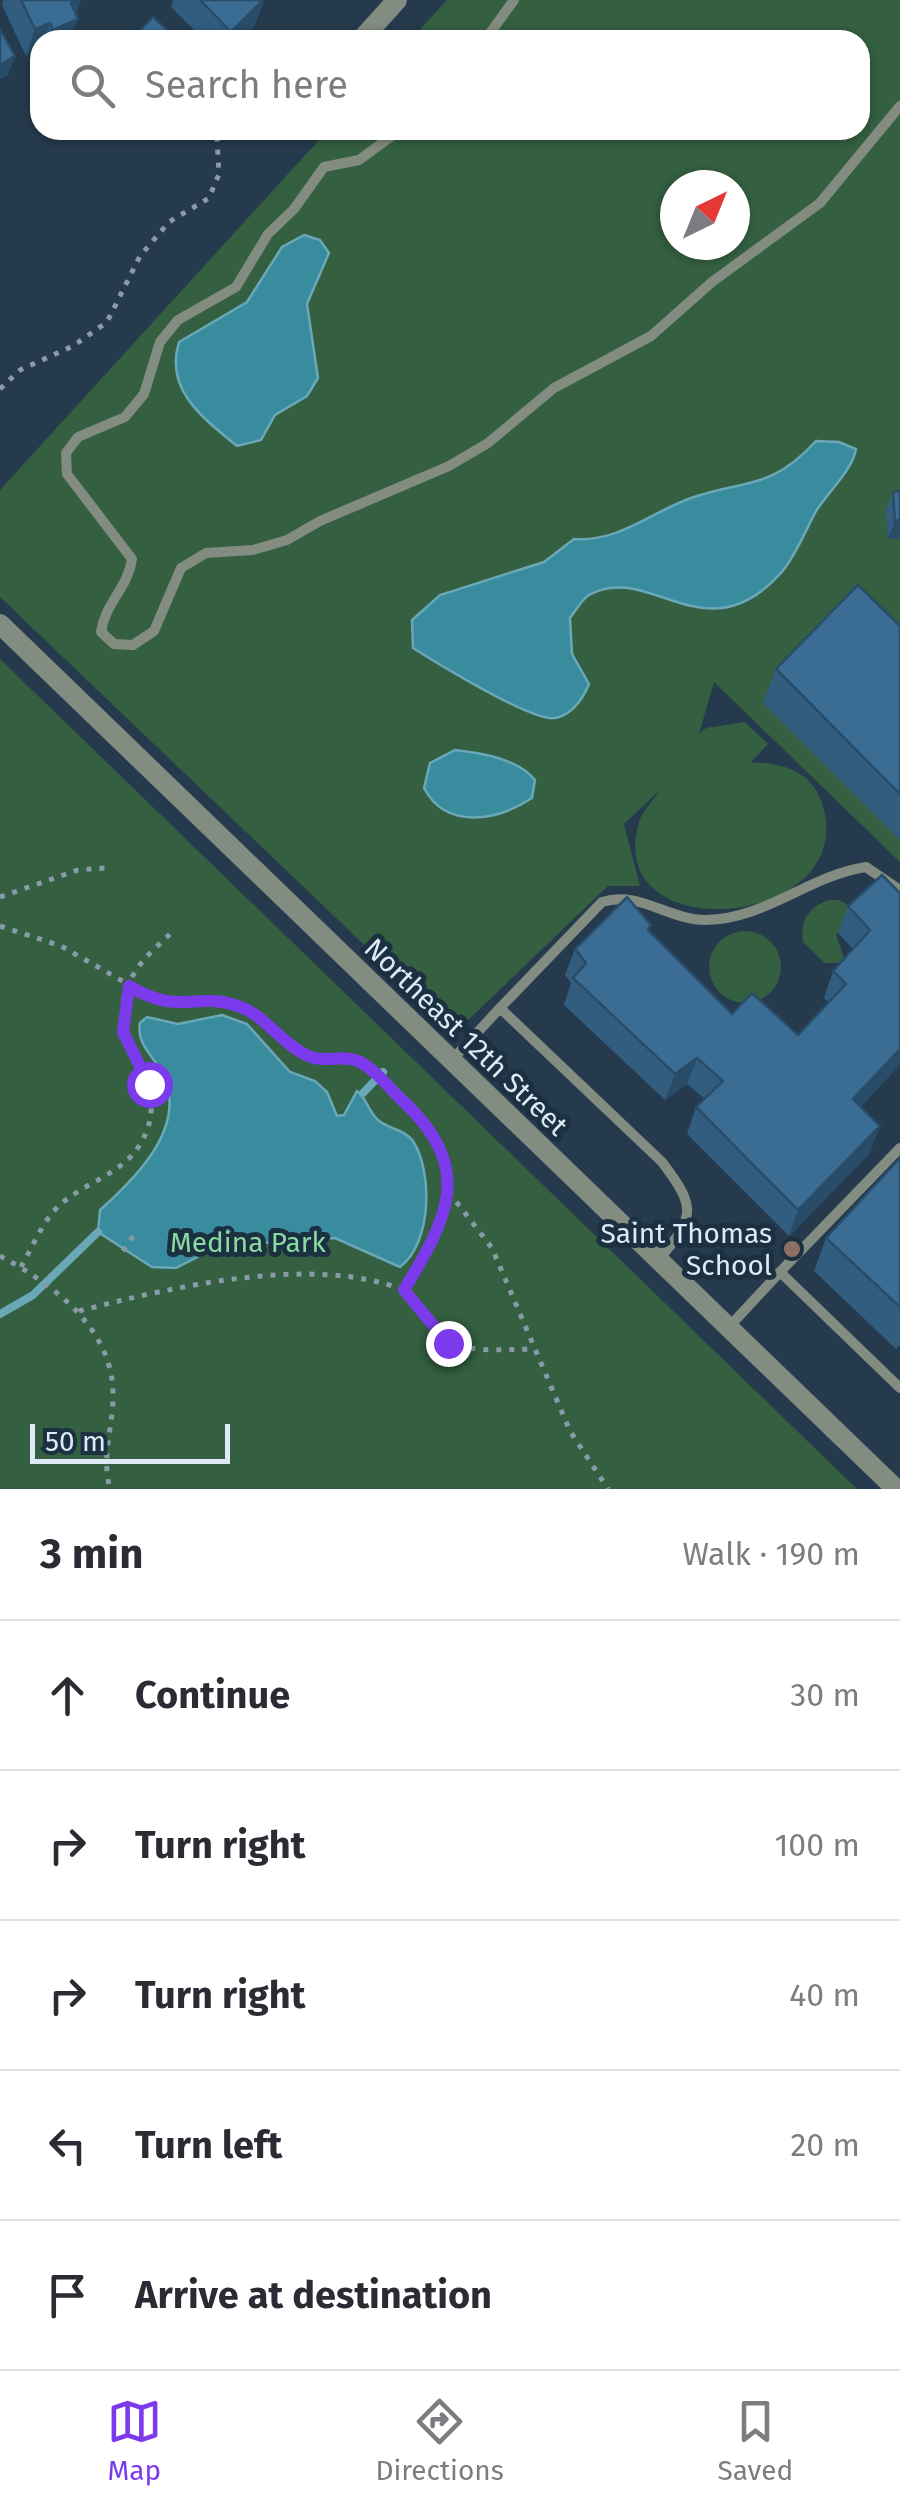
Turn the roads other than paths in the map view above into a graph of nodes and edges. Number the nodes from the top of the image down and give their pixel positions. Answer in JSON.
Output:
{"nodes":[{"id":1,"x":398,"y":0,"type":"edge"},
{"id":2,"x":514,"y":0,"type":"edge"},
{"id":3,"x":370,"y":30,"type":"edge"},
{"id":4,"x":492,"y":30,"type":"edge"},
{"id":5,"x":900,"y":106,"type":"edge"},
{"id":6,"x":386,"y":140,"type":"edge"},
{"id":7,"x":0,"y":624,"type":"edge"},
{"id":8,"x":900,"y":890,"type":"edge"},
{"id":9,"x":500,"y":1008,"type":"junction"},
{"id":10,"x":450,"y":1061,"type":"junction"},
{"id":11,"x":900,"y":1148,"type":"edge"},
{"id":12,"x":658,"y":1260,"type":"junction"},
{"id":13,"x":780,"y":1272,"type":"junction"},
{"id":14,"x":728,"y":1328,"type":"junction"},
{"id":15,"x":900,"y":1388,"type":"edge"},
{"id":16,"x":896,"y":1489,"type":"edge"}],
"edges":[{"from":1,"to":3,"type":"street"},
{"from":2,"to":4,"type":"lane"},
{"from":5,"to":6,"type":"lane"},
{"from":7,"to":10,"type":"street","name":"Northeast 12th Street"},
{"from":8,"to":9,"type":"lane"},
{"from":9,"to":10,"type":"lane"},
{"from":9,"to":12,"type":"lane"},
{"from":10,"to":12,"type":"street","name":"Northeast 12th Street"},
{"from":11,"to":13,"type":"lane"},
{"from":12,"to":14,"type":"street","name":"Northeast 12th Street"},
{"from":13,"to":14,"type":"lane"},
{"from":13,"to":15,"type":"lane"},
{"from":14,"to":16,"type":"street","name":"Northeast 12th Street"}]}
